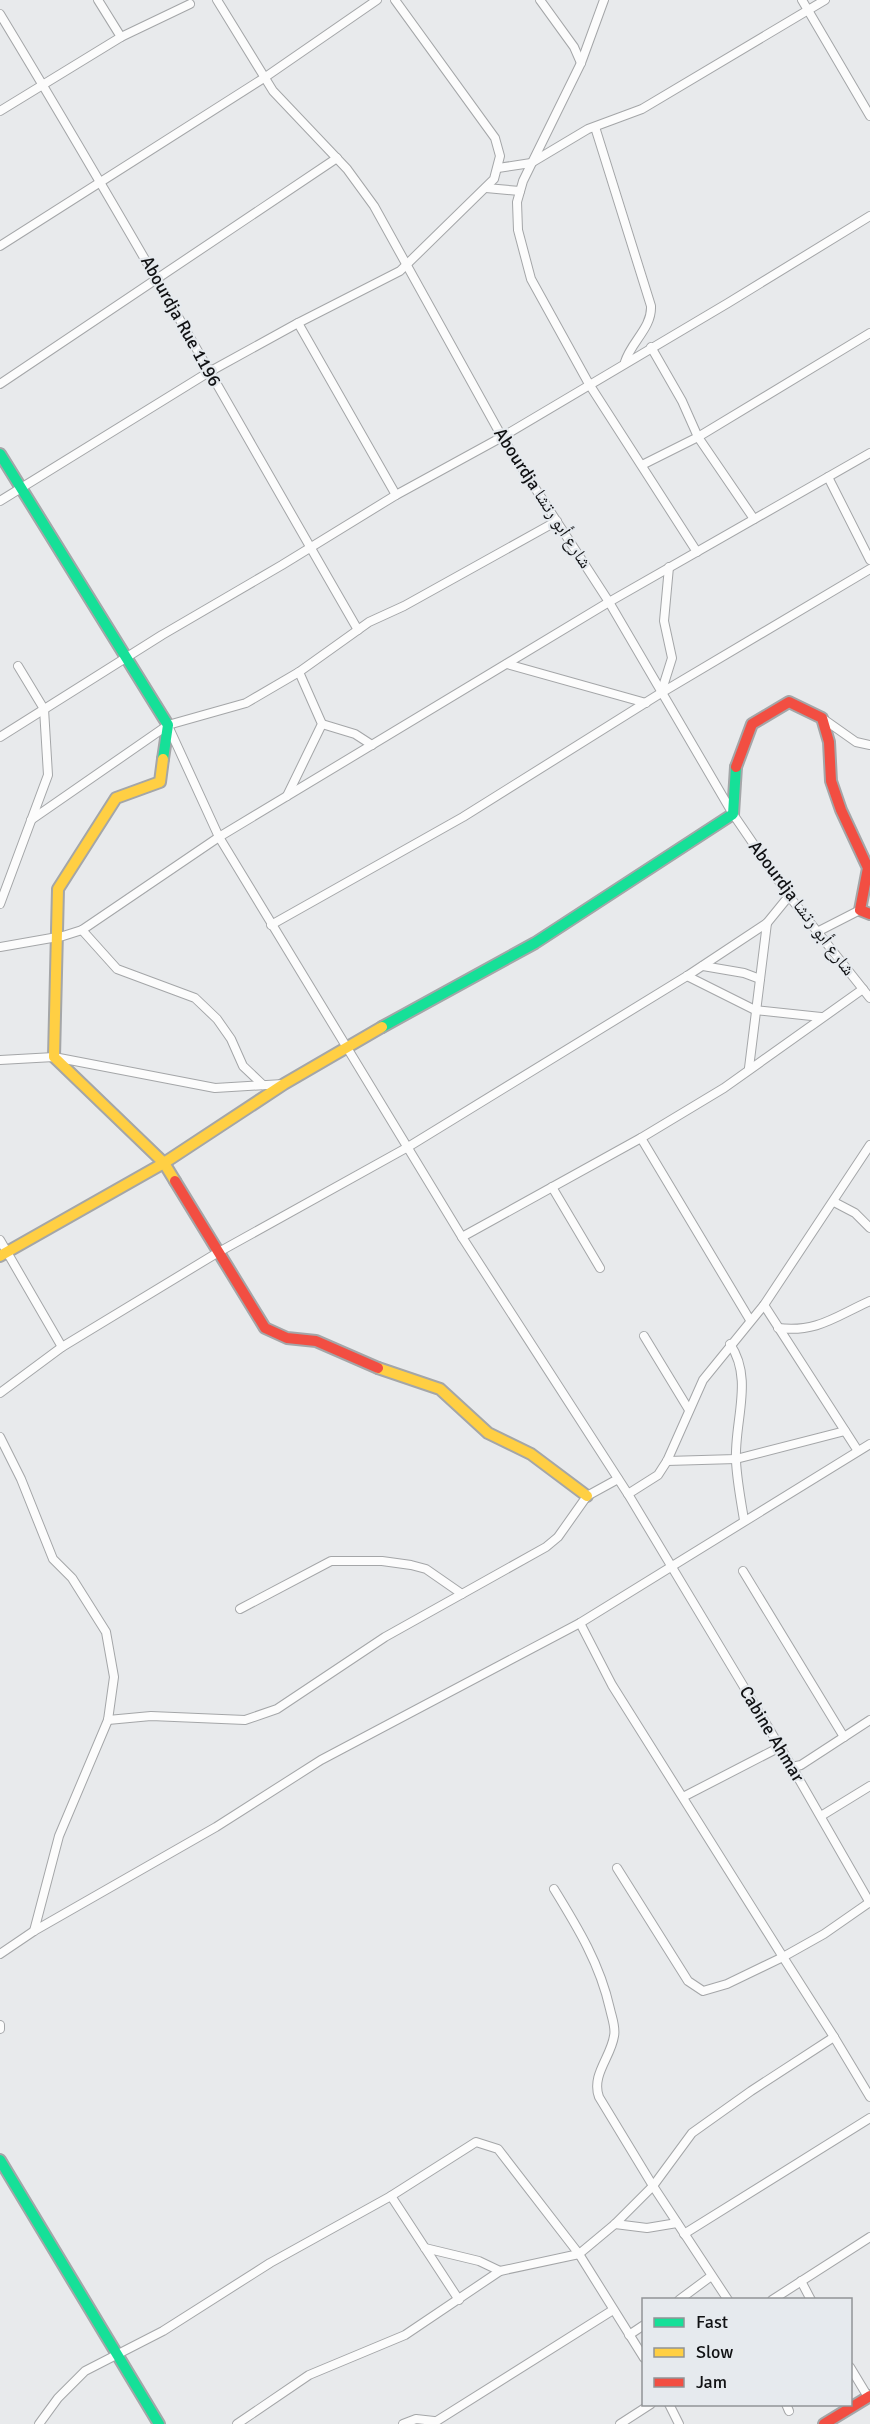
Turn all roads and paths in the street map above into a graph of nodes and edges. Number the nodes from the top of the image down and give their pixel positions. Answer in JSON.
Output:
{"nodes":[{"id":1,"x":98,"y":0,"type":"edge"},
{"id":2,"x":217,"y":0,"type":"edge"},
{"id":3,"x":377,"y":0,"type":"edge"},
{"id":4,"x":395,"y":0,"type":"edge"},
{"id":5,"x":540,"y":0,"type":"edge"},
{"id":6,"x":604,"y":0,"type":"edge"},
{"id":7,"x":802,"y":0,"type":"edge"},
{"id":8,"x":825,"y":0,"type":"edge"},
{"id":9,"x":190,"y":4,"type":"dead end"},
{"id":10,"x":807,"y":12,"type":"junction"},
{"id":11,"x":0,"y":15,"type":"edge"},
{"id":12,"x":121,"y":37,"type":"junction"},
{"id":13,"x":581,"y":63,"type":"junction"},
{"id":14,"x":264,"y":78,"type":"junction"},
{"id":15,"x":43,"y":85,"type":"junction"},
{"id":16,"x":0,"y":111,"type":"edge"},
{"id":17,"x":870,"y":116,"type":"edge"},
{"id":18,"x":595,"y":127,"type":"junction"},
{"id":19,"x":337,"y":158,"type":"junction"},
{"id":20,"x":531,"y":163,"type":"junction"},
{"id":21,"x":498,"y":168,"type":"junction"},
{"id":22,"x":99,"y":182,"type":"junction"},
{"id":23,"x":486,"y":188,"type":"junction"},
{"id":24,"x":520,"y":191,"type":"junction"},
{"id":25,"x":870,"y":216,"type":"edge"},
{"id":26,"x":0,"y":246,"type":"edge"},
{"id":27,"x":407,"y":266,"type":"junction"},
{"id":28,"x":158,"y":278,"type":"junction"},
{"id":29,"x":298,"y":323,"type":"junction"},
{"id":30,"x":870,"y":333,"type":"edge"},
{"id":31,"x":651,"y":347,"type":"junction"},
{"id":32,"x":625,"y":362,"type":"junction"},
{"id":33,"x":209,"y":372,"type":"junction"},
{"id":34,"x":0,"y":384,"type":"edge"},
{"id":35,"x":589,"y":384,"type":"junction"},
{"id":36,"x":502,"y":437,"type":"junction"},
{"id":37,"x":698,"y":437,"type":"junction"},
{"id":38,"x":870,"y":453,"type":"edge"},
{"id":39,"x":0,"y":454,"type":"edge"},
{"id":40,"x":642,"y":465,"type":"junction"},
{"id":41,"x":828,"y":477,"type":"junction"},
{"id":42,"x":21,"y":488,"type":"junction"},
{"id":43,"x":396,"y":495,"type":"junction"},
{"id":44,"x":0,"y":501,"type":"edge"},
{"id":45,"x":754,"y":519,"type":"junction"},
{"id":46,"x":557,"y":521,"type":"junction"},
{"id":47,"x":310,"y":548,"type":"junction"},
{"id":48,"x":696,"y":552,"type":"junction"},
{"id":49,"x":870,"y":560,"type":"edge"},
{"id":50,"x":669,"y":567,"type":"junction"},
{"id":51,"x":870,"y":569,"type":"edge"},
{"id":52,"x":609,"y":602,"type":"junction"},
{"id":53,"x":358,"y":630,"type":"junction"},
{"id":54,"x":125,"y":657,"type":"junction"},
{"id":55,"x":507,"y":664,"type":"junction"},
{"id":56,"x":18,"y":666,"type":"dead end"},
{"id":57,"x":299,"y":672,"type":"junction"},
{"id":58,"x":661,"y":693,"type":"junction"},
{"id":59,"x":645,"y":703,"type":"junction"},
{"id":60,"x":44,"y":709,"type":"junction"},
{"id":61,"x":822,"y":718,"type":"junction"},
{"id":62,"x":322,"y":724,"type":"junction"},
{"id":63,"x":168,"y":725,"type":"junction"},
{"id":64,"x":0,"y":737,"type":"edge"},
{"id":65,"x":870,"y":745,"type":"edge"},
{"id":66,"x":372,"y":746,"type":"junction"},
{"id":67,"x":287,"y":796,"type":"junction"},
{"id":68,"x":733,"y":814,"type":"junction"},
{"id":69,"x":31,"y":820,"type":"junction"},
{"id":70,"x":219,"y":837,"type":"junction"},
{"id":71,"x":789,"y":896,"type":"junction"},
{"id":72,"x":0,"y":904,"type":"edge"},
{"id":73,"x":865,"y":912,"type":"edge"},
{"id":74,"x":767,"y":923,"type":"junction"},
{"id":75,"x":271,"y":925,"type":"junction"},
{"id":76,"x":82,"y":930,"type":"junction"},
{"id":77,"x":817,"y":932,"type":"junction"},
{"id":78,"x":57,"y":937,"type":"junction"},
{"id":79,"x":0,"y":947,"type":"edge"},
{"id":80,"x":703,"y":966,"type":"junction"},
{"id":81,"x":687,"y":976,"type":"junction"},
{"id":82,"x":759,"y":979,"type":"junction"},
{"id":83,"x":863,"y":989,"type":"junction"},
{"id":84,"x":870,"y":998,"type":"edge"},
{"id":85,"x":755,"y":1010,"type":"junction"},
{"id":86,"x":821,"y":1017,"type":"junction"},
{"id":87,"x":346,"y":1047,"type":"junction"},
{"id":88,"x":54,"y":1057,"type":"junction"},
{"id":89,"x":0,"y":1060,"type":"edge"},
{"id":90,"x":749,"y":1068,"type":"junction"},
{"id":91,"x":284,"y":1084,"type":"junction"},
{"id":92,"x":263,"y":1085,"type":"junction"},
{"id":93,"x":641,"y":1138,"type":"junction"},
{"id":94,"x":870,"y":1145,"type":"edge"},
{"id":95,"x":408,"y":1148,"type":"junction"},
{"id":96,"x":164,"y":1163,"type":"junction"},
{"id":97,"x":552,"y":1187,"type":"junction"},
{"id":98,"x":834,"y":1202,"type":"junction"},
{"id":99,"x":870,"y":1228,"type":"edge"},
{"id":100,"x":462,"y":1238,"type":"junction"},
{"id":101,"x":0,"y":1240,"type":"edge"},
{"id":102,"x":218,"y":1253,"type":"junction"},
{"id":103,"x":4,"y":1254,"type":"edge"},
{"id":104,"x":600,"y":1268,"type":"dead end"},
{"id":105,"x":870,"y":1301,"type":"edge"},
{"id":106,"x":764,"y":1305,"type":"junction"},
{"id":107,"x":750,"y":1320,"type":"junction"},
{"id":108,"x":778,"y":1328,"type":"junction"},
{"id":109,"x":644,"y":1336,"type":"dead end"},
{"id":110,"x":730,"y":1344,"type":"junction"},
{"id":111,"x":62,"y":1347,"type":"junction"},
{"id":112,"x":0,"y":1393,"type":"edge"},
{"id":113,"x":689,"y":1410,"type":"junction"},
{"id":114,"x":845,"y":1431,"type":"junction"},
{"id":115,"x":0,"y":1437,"type":"edge"},
{"id":116,"x":870,"y":1444,"type":"edge"},
{"id":117,"x":858,"y":1451,"type":"junction"},
{"id":118,"x":736,"y":1459,"type":"junction"},
{"id":119,"x":667,"y":1461,"type":"junction"},
{"id":120,"x":618,"y":1479,"type":"junction"},
{"id":121,"x":628,"y":1494,"type":"junction"},
{"id":122,"x":588,"y":1496,"type":"junction"},
{"id":123,"x":744,"y":1520,"type":"junction"},
{"id":124,"x":671,"y":1567,"type":"junction"},
{"id":125,"x":743,"y":1571,"type":"dead end"},
{"id":126,"x":462,"y":1594,"type":"junction"},
{"id":127,"x":240,"y":1610,"type":"dead end"},
{"id":128,"x":580,"y":1623,"type":"junction"},
{"id":129,"x":108,"y":1720,"type":"junction"},
{"id":130,"x":870,"y":1720,"type":"edge"},
{"id":131,"x":844,"y":1737,"type":"junction"},
{"id":132,"x":780,"y":1747,"type":"junction"},
{"id":133,"x":792,"y":1767,"type":"junction"},
{"id":134,"x":870,"y":1786,"type":"edge"},
{"id":135,"x":683,"y":1797,"type":"junction"},
{"id":136,"x":821,"y":1816,"type":"junction"},
{"id":137,"x":617,"y":1868,"type":"dead end"},
{"id":138,"x":554,"y":1889,"type":"dead end"},
{"id":139,"x":870,"y":1902,"type":"edge"},
{"id":140,"x":33,"y":1931,"type":"junction"},
{"id":141,"x":0,"y":1954,"type":"edge"},
{"id":142,"x":783,"y":1958,"type":"junction"},
{"id":143,"x":834,"y":2037,"type":"junction"},
{"id":144,"x":870,"y":2097,"type":"edge"},
{"id":145,"x":870,"y":2118,"type":"edge"},
{"id":146,"x":0,"y":2160,"type":"edge"},
{"id":147,"x":653,"y":2186,"type":"junction"},
{"id":148,"x":391,"y":2196,"type":"junction"},
{"id":149,"x":677,"y":2223,"type":"junction"},
{"id":150,"x":615,"y":2224,"type":"junction"},
{"id":151,"x":684,"y":2234,"type":"junction"},
{"id":152,"x":870,"y":2237,"type":"edge"},
{"id":153,"x":425,"y":2248,"type":"junction"},
{"id":154,"x":579,"y":2254,"type":"junction"},
{"id":155,"x":500,"y":2271,"type":"junction"},
{"id":156,"x":710,"y":2277,"type":"dead end"},
{"id":157,"x":801,"y":2281,"type":"junction"},
{"id":158,"x":682,"y":2298,"type":"edge"},
{"id":159,"x":727,"y":2298,"type":"edge"},
{"id":160,"x":774,"y":2298,"type":"edge"},
{"id":161,"x":810,"y":2298,"type":"edge"},
{"id":162,"x":459,"y":2300,"type":"junction"},
{"id":163,"x":613,"y":2310,"type":"junction"},
{"id":164,"x":642,"y":2326,"type":"edge"},
{"id":165,"x":629,"y":2335,"type":"junction"},
{"id":166,"x":642,"y":2355,"type":"edge"},
{"id":167,"x":118,"y":2356,"type":"junction"},
{"id":168,"x":852,"y":2370,"type":"edge"},
{"id":169,"x":869,"y":2397,"type":"edge"},
{"id":170,"x":648,"y":2406,"type":"edge"},
{"id":171,"x":670,"y":2406,"type":"edge"},
{"id":172,"x":433,"y":2422,"type":"edge"},
{"id":173,"x":39,"y":2424,"type":"edge"},
{"id":174,"x":159,"y":2424,"type":"edge"},
{"id":175,"x":237,"y":2424,"type":"edge"},
{"id":176,"x":403,"y":2424,"type":"edge"},
{"id":177,"x":620,"y":2424,"type":"edge"},
{"id":178,"x":679,"y":2424,"type":"edge"},
{"id":179,"x":824,"y":2424,"type":"edge"}],
"edges":[{"from":1,"to":12,"type":"street"},
{"from":2,"to":14,"type":"street","name":"Abourdja شارع أبو رتشا"},
{"from":3,"to":14,"type":"street"},
{"from":4,"to":21,"type":"street"},
{"from":5,"to":13,"type":"street"},
{"from":6,"to":13,"type":"street"},
{"from":7,"to":10,"type":"street"},
{"from":8,"to":10,"type":"street"},
{"from":9,"to":12,"type":"street"},
{"from":10,"to":17,"type":"street"},
{"from":10,"to":18,"type":"street"},
{"from":11,"to":15,"type":"street","name":"Abourdja Rue 1196"},
{"from":12,"to":15,"type":"street"},
{"from":13,"to":20,"type":"street"},
{"from":14,"to":19,"type":"street","name":"Abourdja شارع أبو رتشا"},
{"from":14,"to":22,"type":"street"},
{"from":15,"to":16,"type":"street"},
{"from":15,"to":22,"type":"street","name":"Abourdja Rue 1196"},
{"from":18,"to":20,"type":"street"},
{"from":18,"to":32,"type":"street"},
{"from":19,"to":27,"type":"street","name":"Abourdja شارع أبو رتشا"},
{"from":19,"to":28,"type":"street"},
{"from":20,"to":21,"type":"street"},
{"from":20,"to":24,"type":"street"},
{"from":21,"to":23,"type":"street"},
{"from":22,"to":26,"type":"street"},
{"from":22,"to":28,"type":"street","name":"Abourdja Rue 1196"},
{"from":23,"to":24,"type":"street"},
{"from":23,"to":27,"type":"street"},
{"from":24,"to":35,"type":"street"},
{"from":25,"to":31,"type":"street"},
{"from":27,"to":29,"type":"street"},
{"from":27,"to":36,"type":"street","name":"Abourdja شارع أبو رتشا"},
{"from":28,"to":33,"type":"street","name":"Abourdja Rue 1196"},
{"from":28,"to":34,"type":"street"},
{"from":29,"to":33,"type":"street"},
{"from":29,"to":43,"type":"street"},
{"from":30,"to":37,"type":"street"},
{"from":31,"to":32,"type":"street"},
{"from":31,"to":37,"type":"street"},
{"from":32,"to":35,"type":"street"},
{"from":33,"to":42,"type":"street"},
{"from":33,"to":47,"type":"street","name":"Abourdja Rue 1196"},
{"from":35,"to":36,"type":"street"},
{"from":35,"to":40,"type":"street"},
{"from":36,"to":43,"type":"street"},
{"from":36,"to":46,"type":"street","name":"Abourdja شارع أبو رتشا"},
{"from":37,"to":40,"type":"street"},
{"from":37,"to":45,"type":"street"},
{"from":38,"to":41,"type":"street"},
{"from":39,"to":42,"type":"street"},
{"from":40,"to":48,"type":"street"},
{"from":41,"to":45,"type":"street"},
{"from":41,"to":49,"type":"street"},
{"from":42,"to":44,"type":"street"},
{"from":42,"to":54,"type":"street"},
{"from":43,"to":47,"type":"street"},
{"from":45,"to":48,"type":"street"},
{"from":46,"to":52,"type":"street","name":"Abourdja شارع أبو رتشا"},
{"from":46,"to":53,"type":"street"},
{"from":47,"to":53,"type":"street","name":"Abourdja Rue 1196"},
{"from":47,"to":54,"type":"street"},
{"from":48,"to":50,"type":"street"},
{"from":50,"to":52,"type":"street"},
{"from":50,"to":58,"type":"street"},
{"from":51,"to":58,"type":"street"},
{"from":52,"to":55,"type":"street"},
{"from":52,"to":58,"type":"street","name":"Abourdja شارع أبو رتشا"},
{"from":53,"to":57,"type":"street"},
{"from":54,"to":60,"type":"street"},
{"from":54,"to":63,"type":"street"},
{"from":55,"to":59,"type":"street"},
{"from":55,"to":66,"type":"street"},
{"from":56,"to":60,"type":"street"},
{"from":57,"to":62,"type":"street"},
{"from":57,"to":63,"type":"street"},
{"from":58,"to":59,"type":"street"},
{"from":58,"to":68,"type":"street","name":"Abourdja شارع أبو رتشا"},
{"from":59,"to":75,"type":"street"},
{"from":60,"to":64,"type":"street"},
{"from":60,"to":69,"type":"street"},
{"from":61,"to":65,"type":"street"},
{"from":61,"to":68,"type":"street"},
{"from":61,"to":73,"type":"street"},
{"from":62,"to":66,"type":"street"},
{"from":62,"to":67,"type":"street"},
{"from":63,"to":69,"type":"street"},
{"from":63,"to":70,"type":"street","name":"Cabine Ahmar"},
{"from":63,"to":78,"type":"street"},
{"from":66,"to":67,"type":"street"},
{"from":67,"to":70,"type":"street"},
{"from":68,"to":71,"type":"street","name":"Abourdja شارع أبو رتشا"},
{"from":68,"to":87,"type":"street"},
{"from":69,"to":72,"type":"street"},
{"from":70,"to":75,"type":"street","name":"Cabine Ahmar"},
{"from":70,"to":76,"type":"street"},
{"from":71,"to":74,"type":"street"},
{"from":71,"to":77,"type":"street","name":"Abourdja شارع أبو رتشا"},
{"from":73,"to":77,"type":"street"},
{"from":74,"to":80,"type":"street"},
{"from":74,"to":82,"type":"street"},
{"from":75,"to":87,"type":"street","name":"Cabine Ahmar"},
{"from":76,"to":78,"type":"street"},
{"from":76,"to":92,"type":"street"},
{"from":77,"to":83,"type":"street","name":"Abourdja شارع أبو رتشا"},
{"from":78,"to":79,"type":"street"},
{"from":78,"to":88,"type":"street"},
{"from":80,"to":81,"type":"street"},
{"from":80,"to":82,"type":"street"},
{"from":81,"to":85,"type":"street"},
{"from":81,"to":95,"type":"street"},
{"from":82,"to":85,"type":"street"},
{"from":83,"to":84,"type":"street","name":"Abourdja شارع أبو رتشا"},
{"from":83,"to":86,"type":"street"},
{"from":85,"to":86,"type":"street"},
{"from":85,"to":90,"type":"street"},
{"from":86,"to":90,"type":"street"},
{"from":87,"to":91,"type":"street"},
{"from":87,"to":95,"type":"street","name":"Cabine Ahmar"},
{"from":88,"to":89,"type":"street"},
{"from":88,"to":92,"type":"street"},
{"from":88,"to":96,"type":"street"},
{"from":90,"to":93,"type":"street"},
{"from":91,"to":92,"type":"street"},
{"from":91,"to":96,"type":"street"},
{"from":93,"to":97,"type":"street"},
{"from":93,"to":107,"type":"street"},
{"from":94,"to":98,"type":"street"},
{"from":95,"to":100,"type":"street","name":"Cabine Ahmar"},
{"from":95,"to":102,"type":"street"},
{"from":96,"to":102,"type":"street"},
{"from":96,"to":103,"type":"street"},
{"from":97,"to":100,"type":"street"},
{"from":97,"to":104,"type":"street"},
{"from":98,"to":99,"type":"street"},
{"from":98,"to":106,"type":"street"},
{"from":100,"to":120,"type":"street","name":"Cabine Ahmar"},
{"from":101,"to":103,"type":"street"},
{"from":102,"to":111,"type":"street"},
{"from":102,"to":122,"type":"street"},
{"from":103,"to":111,"type":"street"},
{"from":105,"to":108,"type":"street"},
{"from":106,"to":107,"type":"street"},
{"from":106,"to":108,"type":"street"},
{"from":107,"to":110,"type":"street"},
{"from":108,"to":114,"type":"street"},
{"from":109,"to":113,"type":"street"},
{"from":110,"to":113,"type":"street"},
{"from":110,"to":118,"type":"street"},
{"from":111,"to":112,"type":"street"},
{"from":113,"to":119,"type":"street"},
{"from":114,"to":117,"type":"street"},
{"from":114,"to":118,"type":"street"},
{"from":115,"to":129,"type":"street"},
{"from":116,"to":117,"type":"street"},
{"from":117,"to":123,"type":"street"},
{"from":118,"to":119,"type":"street"},
{"from":118,"to":123,"type":"street"},
{"from":119,"to":121,"type":"street"},
{"from":120,"to":121,"type":"street","name":"Cabine Ahmar"},
{"from":120,"to":122,"type":"street"},
{"from":121,"to":124,"type":"street","name":"Cabine Ahmar"},
{"from":122,"to":126,"type":"street"},
{"from":123,"to":124,"type":"street"},
{"from":124,"to":128,"type":"street"},
{"from":124,"to":132,"type":"street","name":"Cabine Ahmar"},
{"from":125,"to":131,"type":"street"},
{"from":126,"to":127,"type":"street"},
{"from":126,"to":129,"type":"street"},
{"from":128,"to":135,"type":"street"},
{"from":128,"to":140,"type":"street"},
{"from":129,"to":140,"type":"street"},
{"from":130,"to":131,"type":"street"},
{"from":131,"to":133,"type":"street"},
{"from":132,"to":133,"type":"street","name":"Cabine Ahmar"},
{"from":132,"to":135,"type":"street"},
{"from":133,"to":136,"type":"street","name":"Cabine Ahmar"},
{"from":134,"to":136,"type":"street"},
{"from":135,"to":142,"type":"street"},
{"from":136,"to":139,"type":"street","name":"Cabine Ahmar"},
{"from":137,"to":142,"type":"street"},
{"from":138,"to":147,"type":"street"},
{"from":139,"to":142,"type":"street"},
{"from":140,"to":141,"type":"street"},
{"from":142,"to":143,"type":"street"},
{"from":143,"to":144,"type":"street"},
{"from":143,"to":147,"type":"street"},
{"from":145,"to":151,"type":"street"},
{"from":146,"to":167,"type":"street"},
{"from":147,"to":149,"type":"street"},
{"from":147,"to":150,"type":"street"},
{"from":148,"to":153,"type":"street"},
{"from":148,"to":154,"type":"street"},
{"from":148,"to":167,"type":"street"},
{"from":149,"to":150,"type":"street"},
{"from":149,"to":151,"type":"street"},
{"from":150,"to":154,"type":"street"},
{"from":151,"to":159,"type":"street"},
{"from":152,"to":157,"type":"street"},
{"from":153,"to":155,"type":"street"},
{"from":153,"to":162,"type":"street"},
{"from":154,"to":155,"type":"street"},
{"from":154,"to":163,"type":"street"},
{"from":155,"to":162,"type":"street"},
{"from":156,"to":158,"type":"street"},
{"from":157,"to":160,"type":"street"},
{"from":157,"to":161,"type":"street"},
{"from":162,"to":175,"type":"street"},
{"from":163,"to":165,"type":"street"},
{"from":163,"to":172,"type":"street"},
{"from":164,"to":165,"type":"street"},
{"from":165,"to":166,"type":"street"},
{"from":167,"to":173,"type":"street"},
{"from":167,"to":174,"type":"street"},
{"from":168,"to":169,"type":"street"},
{"from":169,"to":179,"type":"street"},
{"from":170,"to":177,"type":"street"},
{"from":171,"to":178,"type":"street"},
{"from":172,"to":176,"type":"street"}]}
